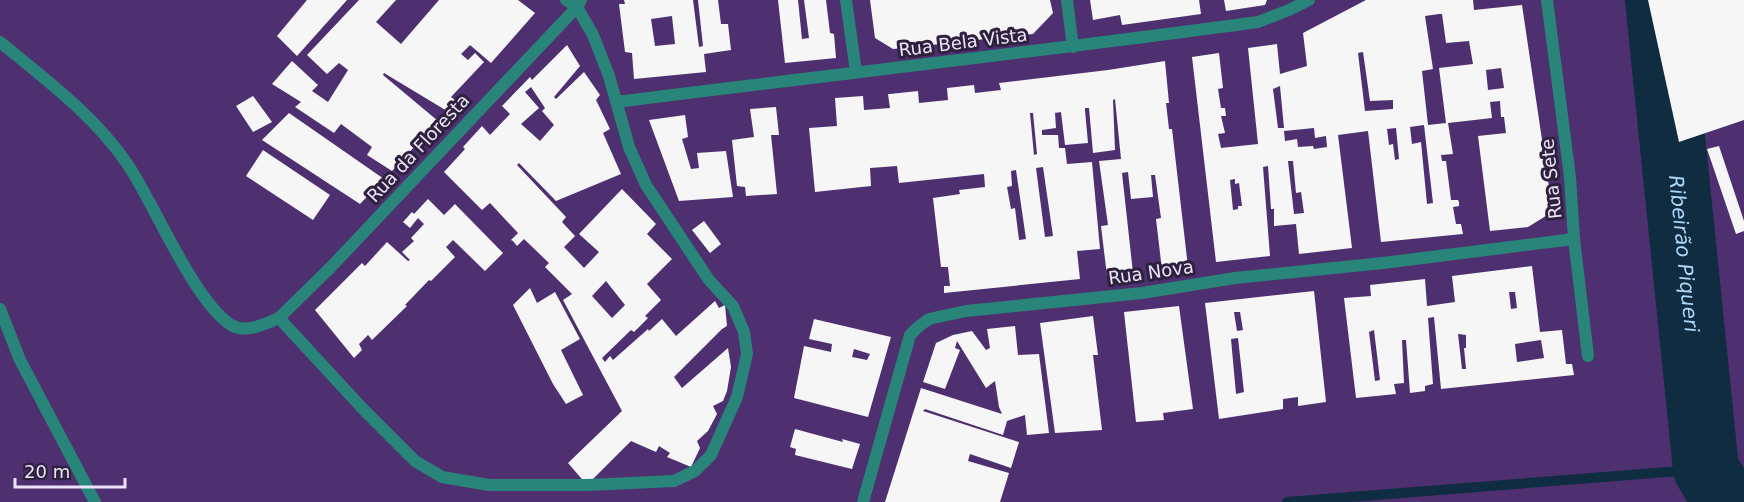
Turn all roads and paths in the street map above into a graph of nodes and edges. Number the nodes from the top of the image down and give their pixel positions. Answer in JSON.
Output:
{"nodes":[{"id":1,"x":846,"y":0,"type":"edge"},
{"id":2,"x":1067,"y":0,"type":"edge"},
{"id":3,"x":1309,"y":0,"type":"edge"},
{"id":4,"x":1547,"y":0,"type":"edge"},
{"id":5,"x":575,"y":2,"type":"edge"},
{"id":6,"x":1288,"y":5,"type":"edge"},
{"id":7,"x":0,"y":42,"type":"edge"},
{"id":8,"x":1073,"y":47,"type":"junction"},
{"id":9,"x":856,"y":72,"type":"junction"},
{"id":10,"x":616,"y":102,"type":"junction"},
{"id":11,"x":1574,"y":239,"type":"junction"},
{"id":12,"x":0,"y":309,"type":"edge"},
{"id":13,"x":279,"y":318,"type":"junction"},
{"id":14,"x":1588,"y":356,"type":"dead end"},
{"id":15,"x":95,"y":502,"type":"edge"},
{"id":16,"x":863,"y":502,"type":"edge"}],
"edges":[{"from":1,"to":9,"type":"street"},
{"from":2,"to":8,"type":"street"},
{"from":3,"to":6,"type":"street","name":"Rua Bela Vista"},
{"from":4,"to":11,"type":"street","name":"Rua Sete"},
{"from":5,"to":10,"type":"street"},
{"from":5,"to":13,"type":"street","name":"Rua da Floresta"},
{"from":6,"to":8,"type":"street","name":"Rua Bela Vista"},
{"from":7,"to":13,"type":"street"},
{"from":8,"to":9,"type":"street","name":"Rua Bela Vista"},
{"from":9,"to":10,"type":"street","name":"Rua Bela Vista"},
{"from":10,"to":13,"type":"street"},
{"from":11,"to":14,"type":"street","name":"Rua Sete"},
{"from":11,"to":16,"type":"street","name":"Rua Nova"},
{"from":12,"to":15,"type":"street"}]}
